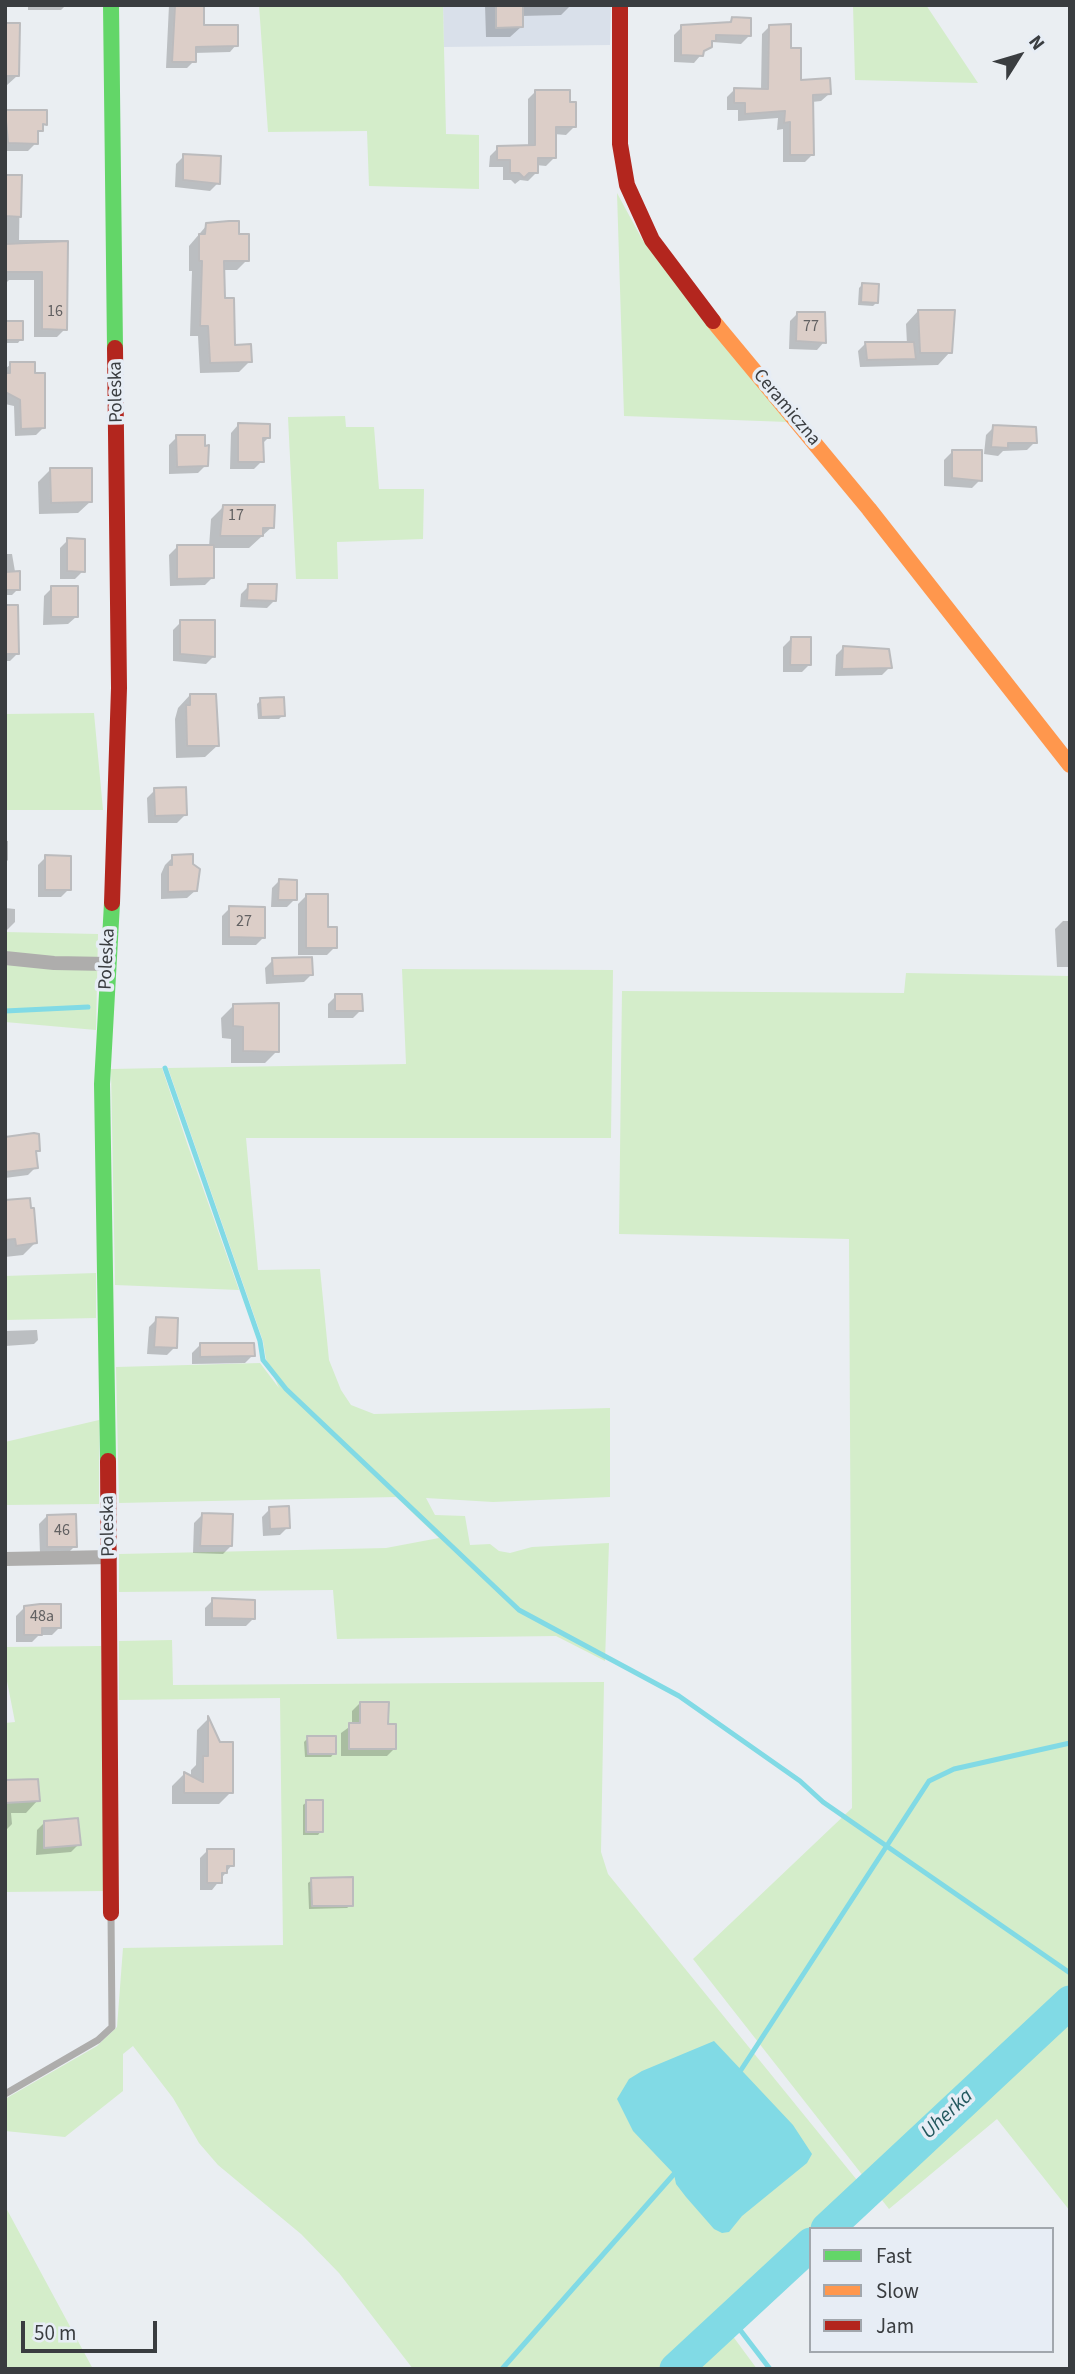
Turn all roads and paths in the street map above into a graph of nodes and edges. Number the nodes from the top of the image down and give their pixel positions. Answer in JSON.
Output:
{"nodes":[{"id":1,"x":111,"y":5,"type":"edge"},
{"id":2,"x":620,"y":5,"type":"edge"},
{"id":3,"x":1067,"y":757,"type":"edge"},
{"id":4,"x":5,"y":958,"type":"edge"},
{"id":5,"x":108,"y":964,"type":"junction"},
{"id":6,"x":110,"y":1557,"type":"junction"},
{"id":7,"x":5,"y":1559,"type":"edge"},
{"id":8,"x":111,"y":1913,"type":"joint"},
{"id":9,"x":5,"y":2094,"type":"edge"}],
"edges":[{"from":1,"to":5,"type":"street","name":"Poleska"},
{"from":2,"to":3,"type":"street","name":"Ceramiczna"},
{"from":4,"to":5,"type":"street"},
{"from":5,"to":6,"type":"street","name":"Poleska"},
{"from":6,"to":7,"type":"street"},
{"from":6,"to":8,"type":"street","name":"Poleska"},
{"from":8,"to":9,"type":"lane"}]}
